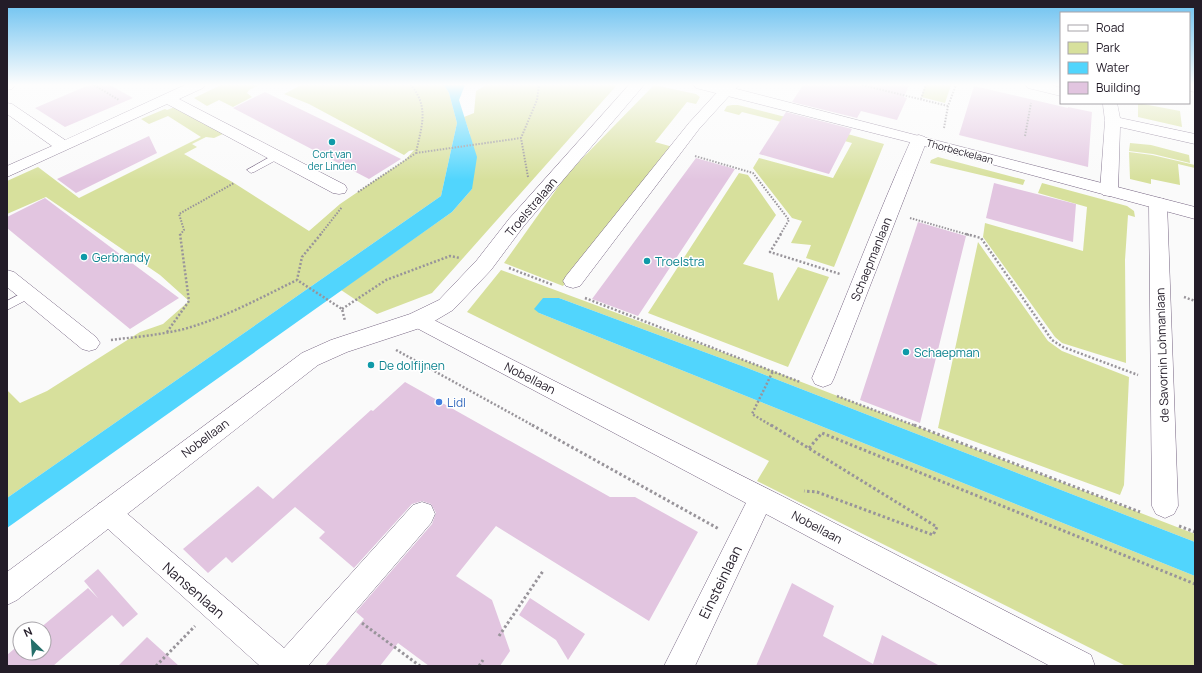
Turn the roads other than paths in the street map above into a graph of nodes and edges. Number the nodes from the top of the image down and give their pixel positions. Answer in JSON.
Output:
{"nodes":[{"id":1,"x":21,"y":116,"type":"edge"},
{"id":2,"x":129,"y":116,"type":"edge"},
{"id":3,"x":201,"y":116,"type":"edge"},
{"id":4,"x":610,"y":116,"type":"edge"},
{"id":5,"x":703,"y":116,"type":"edge"},
{"id":6,"x":831,"y":116,"type":"edge"},
{"id":7,"x":1112,"y":116,"type":"edge"},
{"id":8,"x":1113,"y":121,"type":"junction"},
{"id":9,"x":1195,"y":139,"type":"edge"},
{"id":10,"x":919,"y":140,"type":"junction"},
{"id":11,"x":63,"y":146,"type":"junction"},
{"id":12,"x":277,"y":156,"type":"junction"},
{"id":13,"x":251,"y":170,"type":"dead end"},
{"id":14,"x":7,"y":172,"type":"edge"},
{"id":15,"x":1109,"y":191,"type":"junction"},
{"id":16,"x":345,"y":193,"type":"road end"},
{"id":17,"x":1158,"y":203,"type":"junction"},
{"id":18,"x":1195,"y":213,"type":"edge"},
{"id":19,"x":7,"y":277,"type":"edge"},
{"id":20,"x":565,"y":284,"type":"road end"},
{"id":21,"x":28,"y":294,"type":"junction"},
{"id":22,"x":7,"y":306,"type":"edge"},
{"id":23,"x":418,"y":320,"type":"junction"},
{"id":24,"x":89,"y":343,"type":"road end"},
{"id":25,"x":823,"y":378,"type":"dead end"},
{"id":26,"x":767,"y":501,"type":"junction"},
{"id":27,"x":1157,"y":510,"type":"road end"},
{"id":28,"x":107,"y":512,"type":"junction"},
{"id":29,"x":422,"y":514,"type":"dead end"},
{"id":30,"x":7,"y":590,"type":"edge"},
{"id":31,"x":282,"y":666,"type":"edge"},
{"id":32,"x":288,"y":666,"type":"edge"},
{"id":33,"x":679,"y":666,"type":"edge"},
{"id":34,"x":1080,"y":666,"type":"edge"}],
"edges":[{"from":1,"to":11,"type":"street"},
{"from":2,"to":11,"type":"street"},
{"from":3,"to":12,"type":"street"},
{"from":4,"to":23,"type":"street","name":"Troelstralaan"},
{"from":5,"to":20,"type":"street"},
{"from":6,"to":10,"type":"street","name":"Thorbeckelaan"},
{"from":7,"to":8,"type":"street"},
{"from":8,"to":9,"type":"street"},
{"from":8,"to":15,"type":"street"},
{"from":10,"to":15,"type":"street","name":"Thorbeckelaan"},
{"from":10,"to":25,"type":"street","name":"Schaepmanlaan"},
{"from":11,"to":14,"type":"street"},
{"from":12,"to":13,"type":"lane"},
{"from":12,"to":16,"type":"street"},
{"from":15,"to":17,"type":"street","name":"Thorbeckelaan"},
{"from":17,"to":18,"type":"street","name":"Thorbeckelaan"},
{"from":17,"to":27,"type":"street","name":"de Savornin Lohmanlaan"},
{"from":19,"to":21,"type":"street"},
{"from":21,"to":22,"type":"lane"},
{"from":21,"to":24,"type":"street"},
{"from":23,"to":26,"type":"street","name":"Nobellaan"},
{"from":23,"to":28,"type":"street","name":"Nobellaan"},
{"from":26,"to":33,"type":"street","name":"Einsteinlaan"},
{"from":26,"to":34,"type":"street","name":"Nobellaan"},
{"from":28,"to":30,"type":"street","name":"Nobellaan"},
{"from":28,"to":31,"type":"street","name":"Nansenlaan"},
{"from":29,"to":32,"type":"street"}]}
